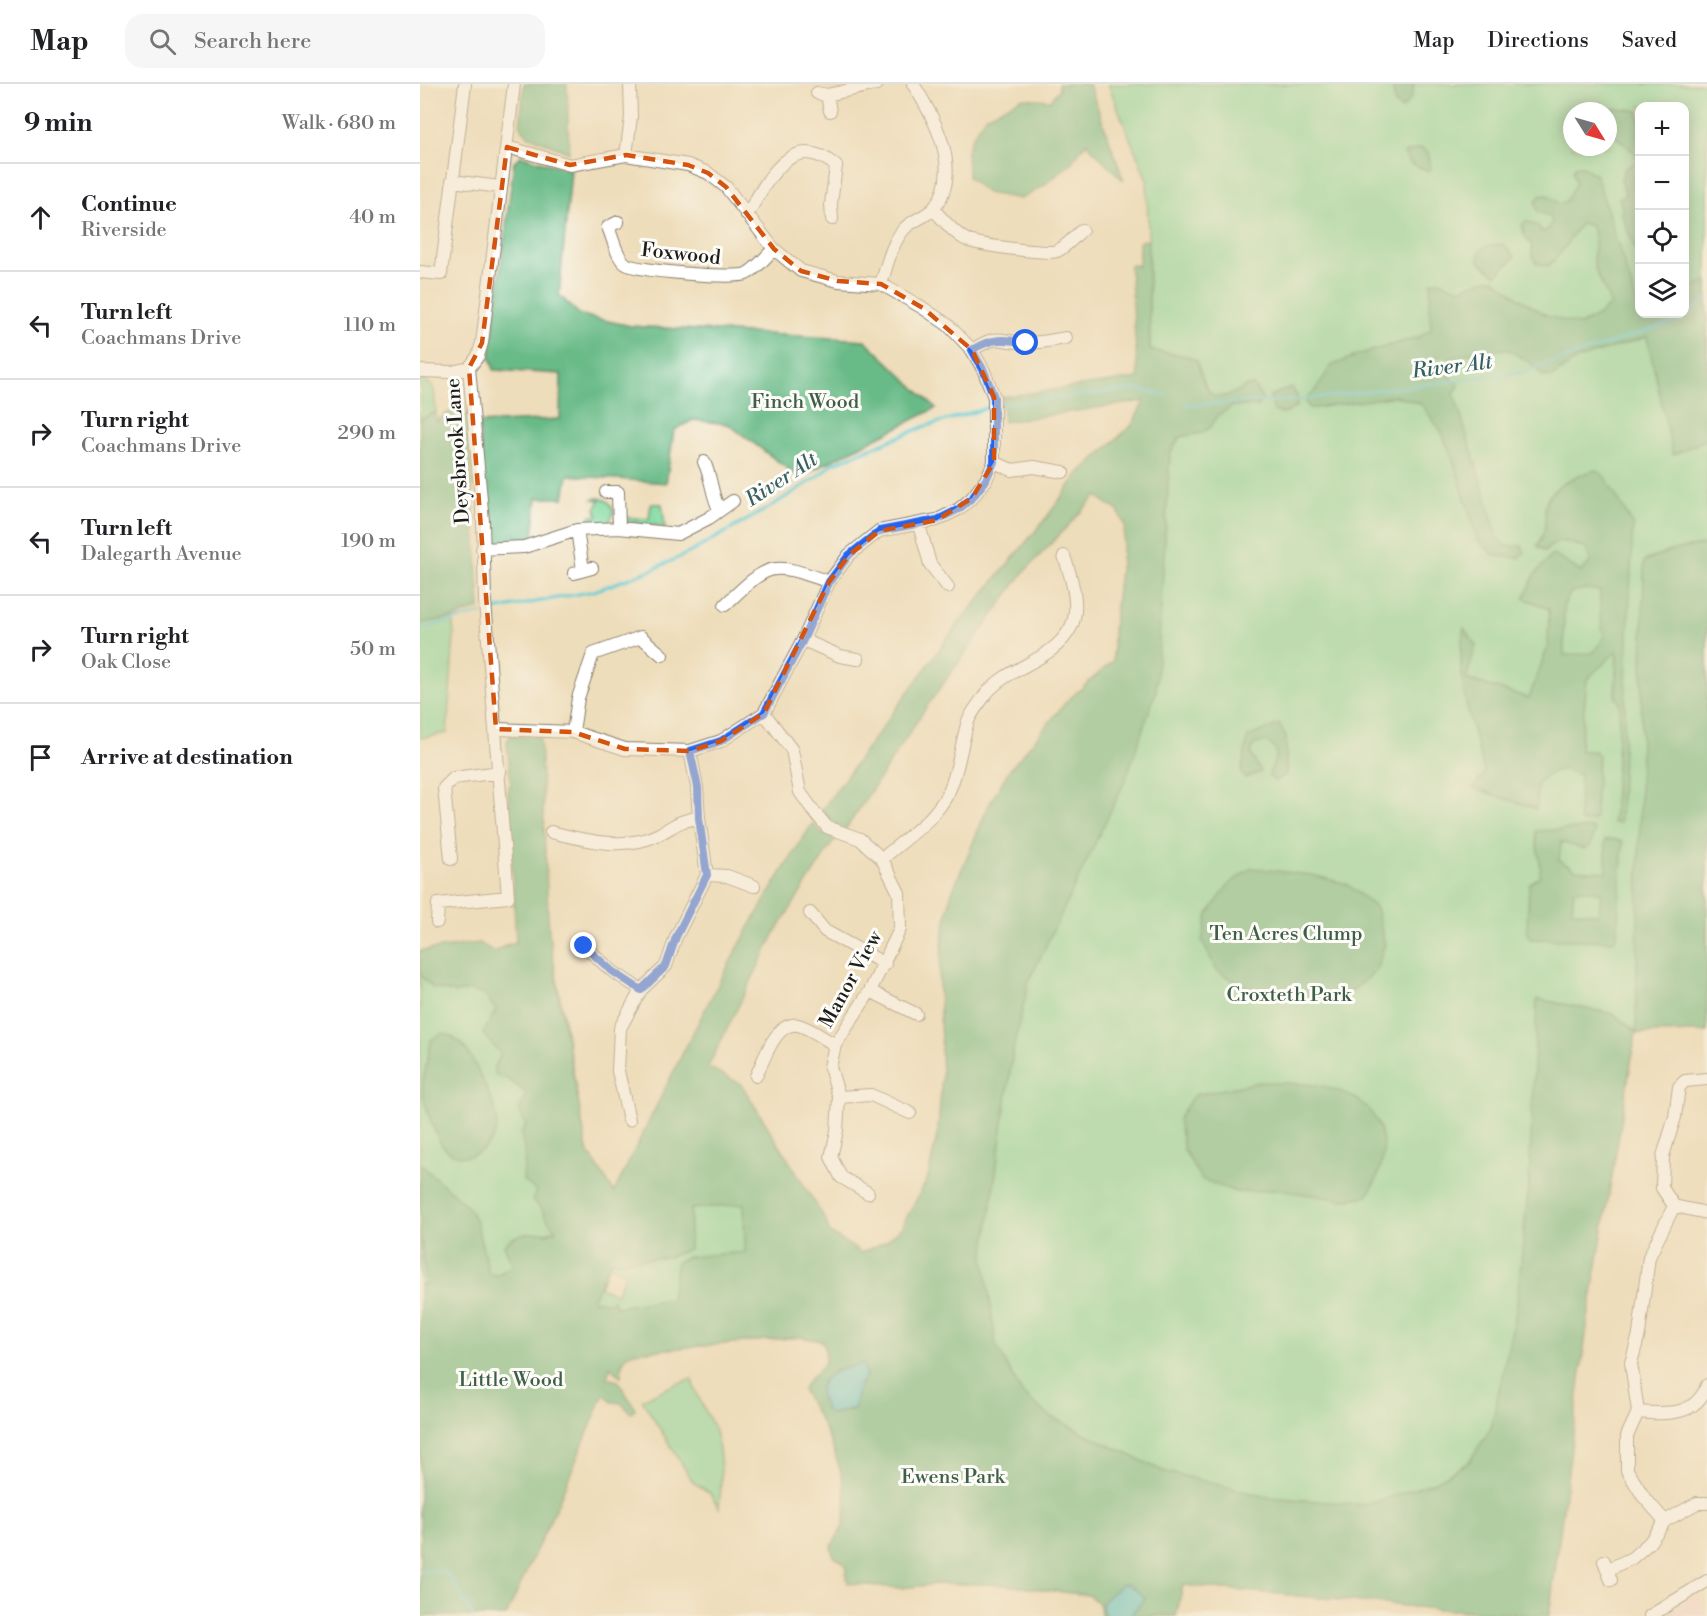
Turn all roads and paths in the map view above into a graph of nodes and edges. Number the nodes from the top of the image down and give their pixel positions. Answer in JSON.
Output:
{"nodes":[{"id":1,"x":465,"y":84,"type":"edge"},
{"id":2,"x":514,"y":84,"type":"edge"},
{"id":3,"x":630,"y":84,"type":"edge"},
{"id":4,"x":877,"y":84,"type":"edge"},
{"id":5,"x":913,"y":84,"type":"edge"},
{"id":6,"x":830,"y":111,"type":"dead end"},
{"id":7,"x":507,"y":147,"type":"junction"},
{"id":8,"x":626,"y":155,"type":"junction"},
{"id":9,"x":452,"y":181,"type":"junction"},
{"id":10,"x":500,"y":187,"type":"junction"},
{"id":11,"x":933,"y":209,"type":"junction"},
{"id":12,"x":747,"y":215,"type":"junction"},
{"id":13,"x":832,"y":219,"type":"dead end"},
{"id":14,"x":618,"y":222,"type":"dead end"},
{"id":15,"x":1082,"y":230,"type":"dead end"},
{"id":16,"x":774,"y":249,"type":"junction"},
{"id":17,"x":420,"y":272,"type":"edge"},
{"id":18,"x":881,"y":284,"type":"junction"},
{"id":19,"x":1066,"y":338,"type":"dead end"},
{"id":20,"x":972,"y":350,"type":"junction"},
{"id":21,"x":469,"y":368,"type":"junction"},
{"id":22,"x":420,"y":371,"type":"edge"},
{"id":23,"x":994,"y":462,"type":"junction"},
{"id":24,"x":704,"y":463,"type":"dead end"},
{"id":25,"x":1063,"y":472,"type":"dead end"},
{"id":26,"x":606,"y":492,"type":"dead end"},
{"id":27,"x":733,"y":501,"type":"dead end"},
{"id":28,"x":719,"y":509,"type":"junction"},
{"id":29,"x":919,"y":525,"type":"junction"},
{"id":30,"x":619,"y":528,"type":"junction"},
{"id":31,"x":577,"y":530,"type":"junction"},
{"id":32,"x":482,"y":549,"type":"junction"},
{"id":33,"x":1064,"y":556,"type":"dead end"},
{"id":34,"x":583,"y":570,"type":"dead end"},
{"id":35,"x":829,"y":582,"type":"junction"},
{"id":36,"x":948,"y":587,"type":"dead end"},
{"id":37,"x":725,"y":605,"type":"dead end"},
{"id":38,"x":803,"y":640,"type":"junction"},
{"id":39,"x":662,"y":655,"type":"dead end"},
{"id":40,"x":858,"y":659,"type":"dead end"},
{"id":41,"x":764,"y":713,"type":"junction"},
{"id":42,"x":496,"y":729,"type":"junction"},
{"id":43,"x":573,"y":732,"type":"junction"},
{"id":44,"x":690,"y":751,"type":"junction"},
{"id":45,"x":501,"y":778,"type":"junction"},
{"id":46,"x":699,"y":818,"type":"junction"},
{"id":47,"x":551,"y":832,"type":"dead end"},
{"id":48,"x":451,"y":858,"type":"dead end"},
{"id":49,"x":882,"y":859,"type":"junction"},
{"id":50,"x":707,"y":875,"type":"junction"},
{"id":51,"x":754,"y":886,"type":"dead end"},
{"id":52,"x":810,"y":913,"type":"dead end"},
{"id":53,"x":437,"y":922,"type":"dead end"},
{"id":54,"x":584,"y":946,"type":"dead end"},
{"id":55,"x":885,"y":964,"type":"junction"},
{"id":56,"x":641,"y":990,"type":"junction"},
{"id":57,"x":870,"y":991,"type":"junction"},
{"id":58,"x":916,"y":1014,"type":"dead end"},
{"id":59,"x":836,"y":1045,"type":"junction"},
{"id":60,"x":756,"y":1076,"type":"dead end"},
{"id":61,"x":1707,"y":1079,"type":"edge"},
{"id":62,"x":839,"y":1097,"type":"junction"},
{"id":63,"x":910,"y":1113,"type":"dead end"},
{"id":64,"x":629,"y":1120,"type":"dead end"},
{"id":65,"x":868,"y":1193,"type":"dead end"},
{"id":66,"x":1674,"y":1206,"type":"junction"},
{"id":67,"x":1707,"y":1213,"type":"edge"},
{"id":68,"x":1707,"y":1385,"type":"edge"},
{"id":69,"x":1638,"y":1412,"type":"junction"},
{"id":70,"x":1707,"y":1503,"type":"edge"},
{"id":71,"x":1665,"y":1521,"type":"junction"},
{"id":72,"x":1608,"y":1570,"type":"dead end"},
{"id":73,"x":1707,"y":1581,"type":"edge"},
{"id":74,"x":1650,"y":1616,"type":"edge"}],
"edges":[{"from":1,"to":9,"type":"street"},
{"from":2,"to":7,"type":"street","name":"Deysbrook Lane"},
{"from":3,"to":8,"type":"street"},
{"from":4,"to":6,"type":"street"},
{"from":5,"to":11,"type":"street"},
{"from":7,"to":8,"type":"street"},
{"from":7,"to":10,"type":"street","name":"Deysbrook Lane"},
{"from":8,"to":12,"type":"street"},
{"from":9,"to":10,"type":"street"},
{"from":9,"to":17,"type":"street"},
{"from":10,"to":21,"type":"street","name":"Deysbrook Lane"},
{"from":11,"to":15,"type":"street"},
{"from":11,"to":18,"type":"street"},
{"from":12,"to":13,"type":"street"},
{"from":12,"to":16,"type":"street"},
{"from":14,"to":16,"type":"street","name":"Foxwood"},
{"from":16,"to":18,"type":"street"},
{"from":18,"to":20,"type":"street"},
{"from":19,"to":20,"type":"street"},
{"from":20,"to":23,"type":"street"},
{"from":21,"to":22,"type":"street"},
{"from":21,"to":32,"type":"street","name":"Deysbrook Lane"},
{"from":23,"to":25,"type":"street"},
{"from":23,"to":29,"type":"street"},
{"from":24,"to":28,"type":"street"},
{"from":26,"to":30,"type":"street"},
{"from":27,"to":28,"type":"street"},
{"from":28,"to":30,"type":"street"},
{"from":29,"to":35,"type":"street"},
{"from":29,"to":36,"type":"street"},
{"from":30,"to":31,"type":"street"},
{"from":31,"to":32,"type":"street"},
{"from":31,"to":34,"type":"street"},
{"from":32,"to":42,"type":"street","name":"Deysbrook Lane"},
{"from":33,"to":49,"type":"street"},
{"from":35,"to":37,"type":"street"},
{"from":35,"to":38,"type":"street"},
{"from":38,"to":40,"type":"street"},
{"from":38,"to":41,"type":"street"},
{"from":39,"to":43,"type":"street"},
{"from":41,"to":44,"type":"street"},
{"from":41,"to":49,"type":"street","name":"Manor View"},
{"from":42,"to":43,"type":"street"},
{"from":42,"to":45,"type":"street","name":"Deysbrook Lane"},
{"from":43,"to":44,"type":"street"},
{"from":44,"to":46,"type":"street"},
{"from":45,"to":48,"type":"street"},
{"from":45,"to":53,"type":"street","name":"Deysbrook Lane"},
{"from":46,"to":47,"type":"street"},
{"from":46,"to":50,"type":"street"},
{"from":49,"to":55,"type":"street","name":"Manor View"},
{"from":50,"to":51,"type":"street"},
{"from":50,"to":56,"type":"street"},
{"from":52,"to":55,"type":"street"},
{"from":54,"to":56,"type":"street"},
{"from":55,"to":57,"type":"street","name":"Manor View"},
{"from":56,"to":64,"type":"street"},
{"from":57,"to":58,"type":"street"},
{"from":57,"to":59,"type":"street","name":"Manor View"},
{"from":59,"to":60,"type":"street"},
{"from":59,"to":62,"type":"street","name":"Manor View"},
{"from":61,"to":66,"type":"street"},
{"from":62,"to":63,"type":"street"},
{"from":62,"to":65,"type":"street","name":"Manor View"},
{"from":66,"to":67,"type":"street"},
{"from":66,"to":69,"type":"street"},
{"from":68,"to":69,"type":"street"},
{"from":69,"to":71,"type":"street"},
{"from":70,"to":71,"type":"street"},
{"from":71,"to":72,"type":"street"},
{"from":73,"to":74,"type":"street"}]}
